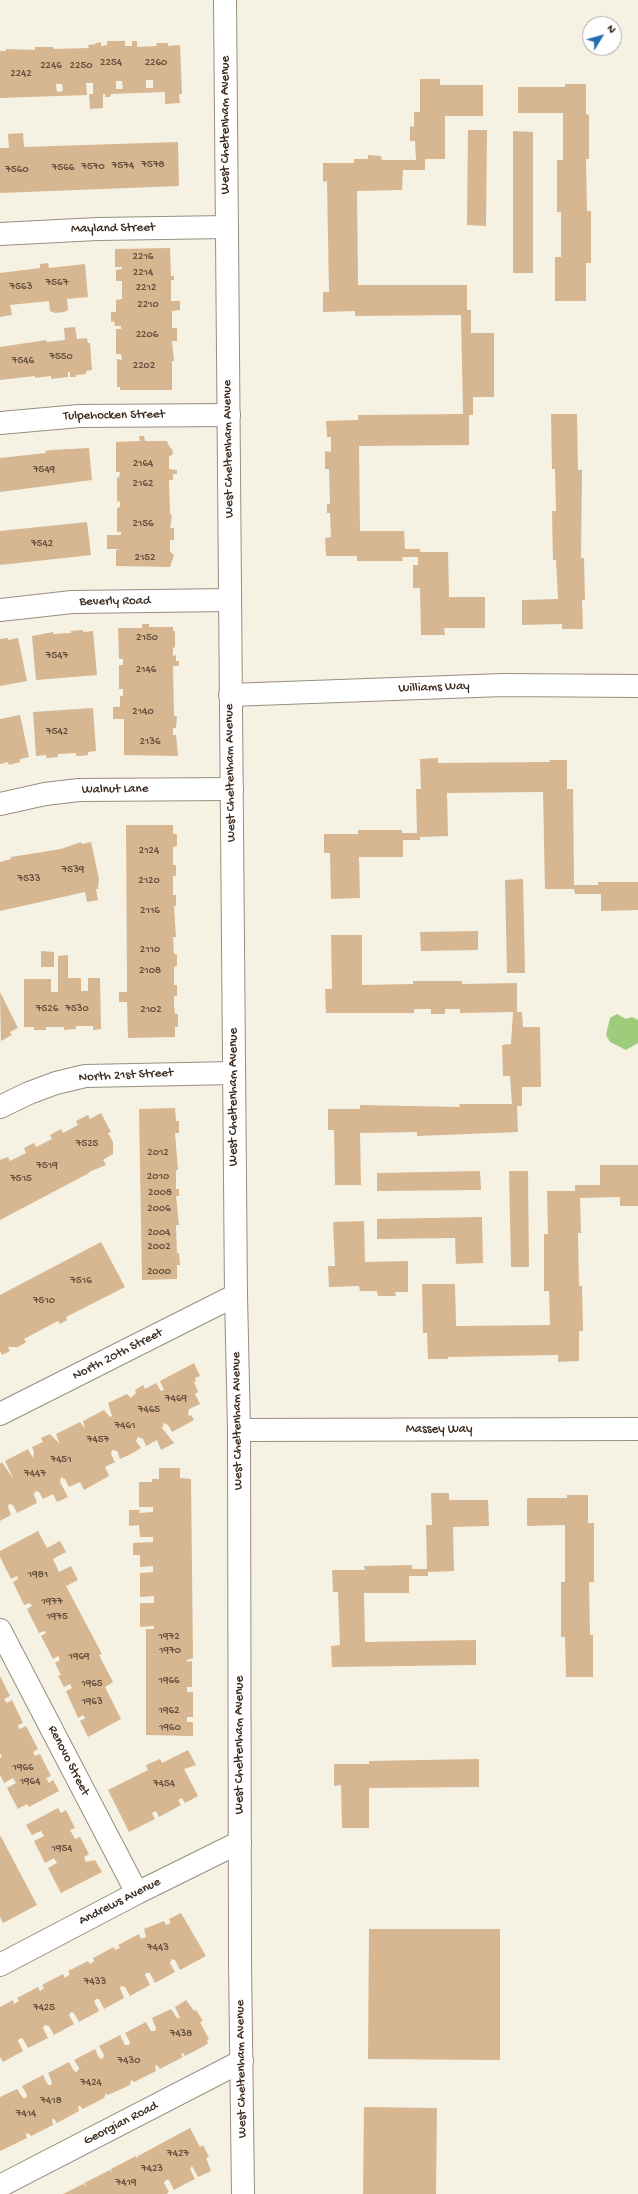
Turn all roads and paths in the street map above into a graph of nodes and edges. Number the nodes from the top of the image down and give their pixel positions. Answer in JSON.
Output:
{"nodes":[{"id":1,"x":225,"y":0,"type":"edge"},
{"id":2,"x":227,"y":228,"type":"junction"},
{"id":3,"x":0,"y":234,"type":"edge"},
{"id":4,"x":228,"y":415,"type":"junction"},
{"id":5,"x":0,"y":423,"type":"edge"},
{"id":6,"x":230,"y":600,"type":"junction"},
{"id":7,"x":0,"y":610,"type":"edge"},
{"id":8,"x":638,"y":686,"type":"edge"},
{"id":9,"x":230,"y":695,"type":"junction"},
{"id":10,"x":232,"y":789,"type":"junction"},
{"id":11,"x":0,"y":804,"type":"edge"},
{"id":12,"x":234,"y":1073,"type":"junction"},
{"id":13,"x":0,"y":1108,"type":"edge"},
{"id":14,"x":236,"y":1295,"type":"junction"},
{"id":15,"x":0,"y":1414,"type":"edge"},
{"id":16,"x":638,"y":1429,"type":"edge"},
{"id":17,"x":239,"y":1430,"type":"junction"},
{"id":18,"x":0,"y":1630,"type":"edge"},
{"id":19,"x":240,"y":1842,"type":"junction"},
{"id":20,"x":137,"y":1893,"type":"junction"},
{"id":21,"x":0,"y":1965,"type":"edge"},
{"id":22,"x":242,"y":2061,"type":"junction"},
{"id":23,"x":0,"y":2186,"type":"edge"},
{"id":24,"x":243,"y":2194,"type":"edge"}],
"edges":[{"from":1,"to":2,"type":"main road","name":"West Cheltenham Avenue"},
{"from":2,"to":3,"type":"main road","name":"Mayland Street"},
{"from":2,"to":4,"type":"main road","name":"West Cheltenham Avenue"},
{"from":4,"to":5,"type":"main road","name":"Tulpehocken Street"},
{"from":4,"to":6,"type":"main road","name":"West Cheltenham Avenue"},
{"from":6,"to":7,"type":"main road","name":"Beverly Road"},
{"from":6,"to":9,"type":"main road","name":"West Cheltenham Avenue"},
{"from":8,"to":9,"type":"main road","name":"Williams Way"},
{"from":9,"to":10,"type":"main road","name":"West Cheltenham Avenue"},
{"from":10,"to":11,"type":"main road","name":"Walnut Lane"},
{"from":10,"to":12,"type":"main road","name":"West Cheltenham Avenue"},
{"from":12,"to":13,"type":"main road","name":"North 21st Street"},
{"from":12,"to":14,"type":"main road","name":"West Cheltenham Avenue"},
{"from":14,"to":15,"type":"main road","name":"North 20th Street"},
{"from":14,"to":17,"type":"main road","name":"West Cheltenham Avenue"},
{"from":16,"to":17,"type":"main road","name":"Massey Way"},
{"from":17,"to":19,"type":"main road","name":"West Cheltenham Avenue"},
{"from":18,"to":20,"type":"main road","name":"Renovo Street"},
{"from":19,"to":20,"type":"main road","name":"Andrews Avenue"},
{"from":19,"to":22,"type":"main road","name":"West Cheltenham Avenue"},
{"from":20,"to":21,"type":"main road","name":"Andrews Avenue"},
{"from":22,"to":23,"type":"main road","name":"Georgian Road"},
{"from":22,"to":24,"type":"main road","name":"West Cheltenham Avenue"}]}
